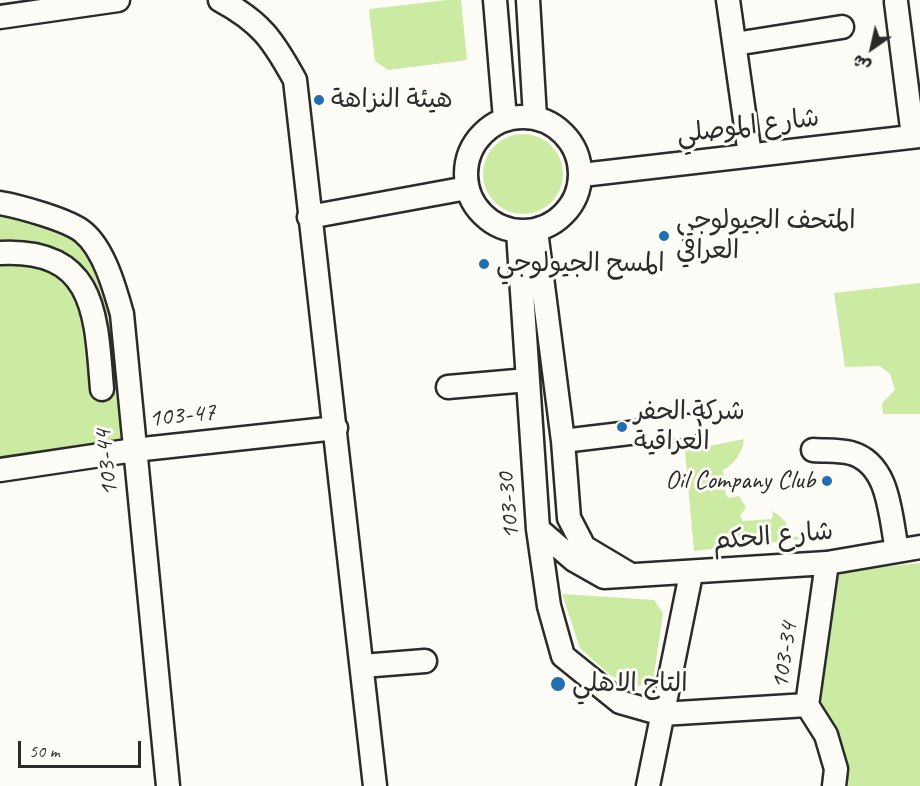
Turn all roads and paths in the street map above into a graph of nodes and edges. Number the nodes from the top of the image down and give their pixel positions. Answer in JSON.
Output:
{"nodes":[{"id":1,"x":118,"y":0,"type":"edge"},
{"id":2,"x":220,"y":0,"type":"edge"},
{"id":3,"x":495,"y":0,"type":"edge"},
{"id":4,"x":528,"y":0,"type":"edge"},
{"id":5,"x":729,"y":0,"type":"edge"},
{"id":6,"x":896,"y":2,"type":"dead end"},
{"id":7,"x":0,"y":17,"type":"edge"},
{"id":8,"x":842,"y":27,"type":"dead end"},
{"id":9,"x":735,"y":44,"type":"junction"},
{"id":10,"x":535,"y":117,"type":"junction"},
{"id":11,"x":506,"y":119,"type":"junction"},
{"id":12,"x":916,"y":136,"type":"edge"},
{"id":13,"x":750,"y":155,"type":"junction"},
{"id":14,"x":582,"y":175,"type":"junction"},
{"id":15,"x":467,"y":188,"type":"junction"},
{"id":16,"x":0,"y":203,"type":"edge"},
{"id":17,"x":309,"y":217,"type":"junction"},
{"id":18,"x":527,"y":231,"type":"junction"},
{"id":19,"x":0,"y":253,"type":"edge"},
{"id":20,"x":122,"y":314,"type":"junction"},
{"id":21,"x":97,"y":323,"type":"junction"},
{"id":22,"x":528,"y":380,"type":"junction"},
{"id":23,"x":448,"y":387,"type":"dead end"},
{"id":24,"x":102,"y":389,"type":"dead end"},
{"id":25,"x":688,"y":426,"type":"dead end"},
{"id":26,"x":336,"y":428,"type":"junction"},
{"id":27,"x":563,"y":441,"type":"junction"},
{"id":28,"x":134,"y":450,"type":"junction"},
{"id":29,"x":813,"y":450,"type":"dead end"},
{"id":30,"x":0,"y":470,"type":"edge"},
{"id":31,"x":538,"y":529,"type":"junction"},
{"id":32,"x":920,"y":547,"type":"edge"},
{"id":33,"x":897,"y":550,"type":"junction"},
{"id":34,"x":827,"y":563,"type":"junction"},
{"id":35,"x":691,"y":574,"type":"junction"},
{"id":36,"x":631,"y":575,"type":"junction"},
{"id":37,"x":425,"y":662,"type":"dead end"},
{"id":38,"x":362,"y":666,"type":"junction"},
{"id":39,"x":807,"y":705,"type":"junction"},
{"id":40,"x":662,"y":714,"type":"junction"},
{"id":41,"x":168,"y":786,"type":"edge"},
{"id":42,"x":375,"y":786,"type":"edge"},
{"id":43,"x":648,"y":786,"type":"edge"},
{"id":44,"x":834,"y":786,"type":"edge"}],
"edges":[{"from":1,"to":7,"type":"street"},
{"from":2,"to":17,"type":"street"},
{"from":3,"to":11,"type":"street"},
{"from":4,"to":10,"type":"street"},
{"from":5,"to":9,"type":"street"},
{"from":6,"to":12,"type":"street"},
{"from":8,"to":9,"type":"street"},
{"from":9,"to":13,"type":"street"},
{"from":10,"to":11,"type":"street"},
{"from":10,"to":14,"type":"street"},
{"from":11,"to":15,"type":"street"},
{"from":12,"to":13,"type":"street","name":"شارع الموصلي"},
{"from":13,"to":14,"type":"street","name":"شارع الموصلي"},
{"from":14,"to":18,"type":"street"},
{"from":15,"to":17,"type":"street"},
{"from":15,"to":18,"type":"street"},
{"from":16,"to":20,"type":"street","name":"103-44"},
{"from":17,"to":26,"type":"street"},
{"from":18,"to":22,"type":"street","name":"103-30"},
{"from":18,"to":27,"type":"street"},
{"from":19,"to":21,"type":"street"},
{"from":20,"to":21,"type":"street"},
{"from":20,"to":28,"type":"street","name":"103-44"},
{"from":21,"to":24,"type":"street"},
{"from":22,"to":23,"type":"street"},
{"from":22,"to":31,"type":"street","name":"103-30"},
{"from":25,"to":27,"type":"street"},
{"from":26,"to":28,"type":"street","name":"103-47"},
{"from":26,"to":38,"type":"street"},
{"from":27,"to":36,"type":"street"},
{"from":28,"to":30,"type":"street","name":"103-47"},
{"from":28,"to":41,"type":"street","name":"103-44"},
{"from":29,"to":33,"type":"street"},
{"from":31,"to":36,"type":"street","name":"شارع الحكم"},
{"from":31,"to":40,"type":"street","name":"103-30"},
{"from":32,"to":33,"type":"street","name":"شارع الحكم"},
{"from":33,"to":34,"type":"street","name":"شارع الحكم"},
{"from":34,"to":35,"type":"street","name":"شارع الحكم"},
{"from":34,"to":39,"type":"street","name":"103-34"},
{"from":35,"to":36,"type":"street","name":"شارع الحكم"},
{"from":35,"to":40,"type":"street"},
{"from":37,"to":38,"type":"street"},
{"from":38,"to":42,"type":"street"},
{"from":39,"to":40,"type":"street","name":"103-30"},
{"from":39,"to":44,"type":"street","name":"103-34"},
{"from":40,"to":43,"type":"street"}]}
